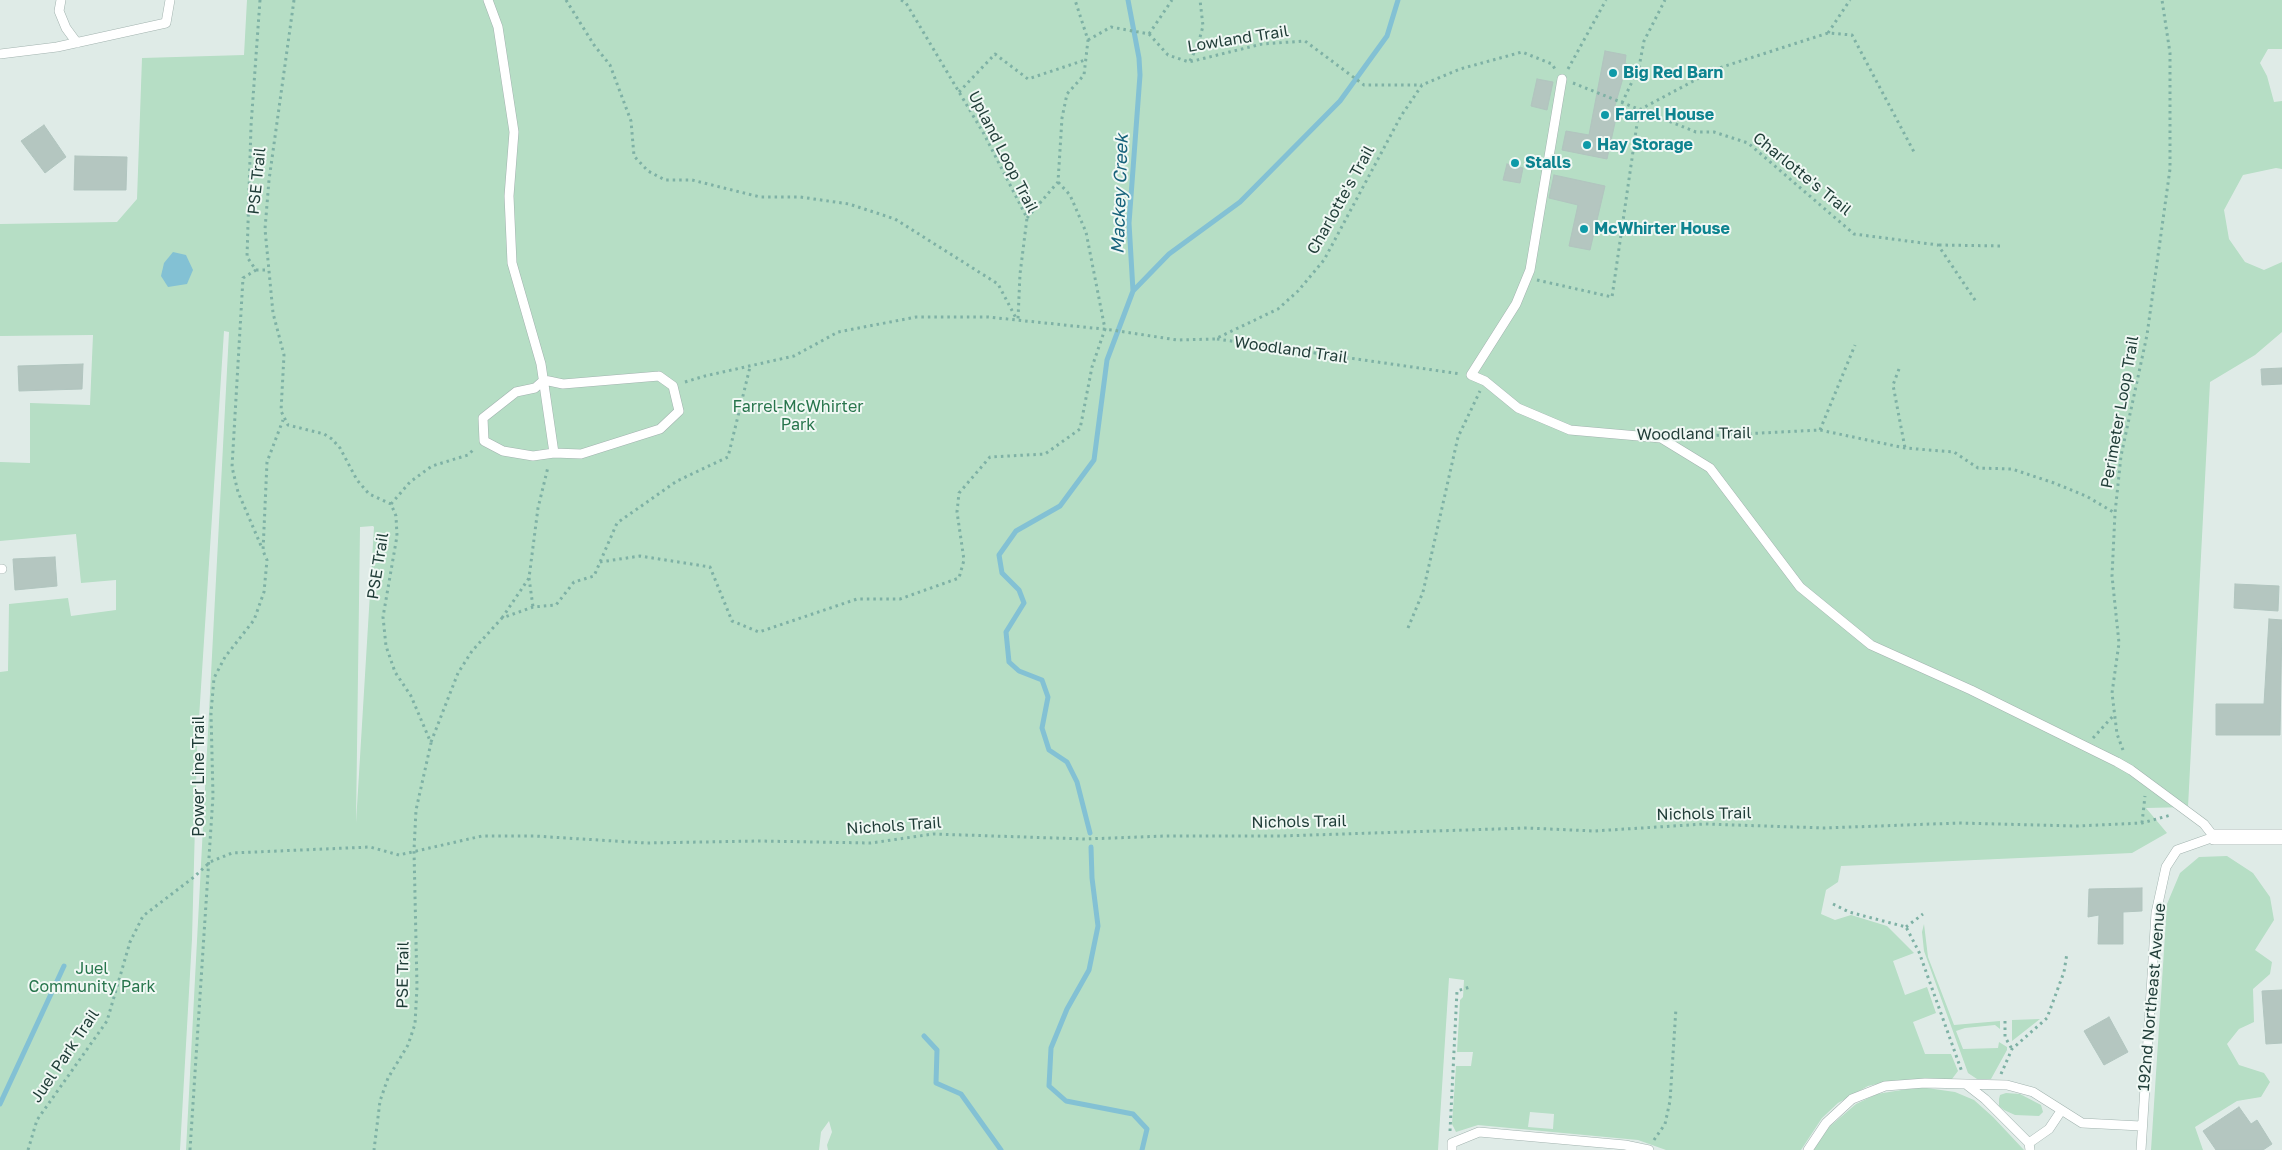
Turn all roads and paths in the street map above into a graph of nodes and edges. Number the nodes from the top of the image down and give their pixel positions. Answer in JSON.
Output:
{"nodes":[{"id":1,"x":61,"y":0,"type":"edge"},
{"id":2,"x":170,"y":0,"type":"edge"},
{"id":3,"x":260,"y":0,"type":"edge"},
{"id":4,"x":294,"y":0,"type":"edge"},
{"id":5,"x":488,"y":0,"type":"edge"},
{"id":6,"x":566,"y":0,"type":"edge"},
{"id":7,"x":901,"y":0,"type":"edge"},
{"id":8,"x":1075,"y":0,"type":"edge"},
{"id":9,"x":1172,"y":0,"type":"edge"},
{"id":10,"x":1200,"y":0,"type":"edge"},
{"id":11,"x":1606,"y":0,"type":"edge"},
{"id":12,"x":1665,"y":0,"type":"edge"},
{"id":13,"x":1850,"y":0,"type":"edge"},
{"id":14,"x":2162,"y":0,"type":"edge"},
{"id":15,"x":1147,"y":33,"type":"junction"},
{"id":16,"x":1828,"y":33,"type":"junction"},
{"id":17,"x":1088,"y":40,"type":"junction"},
{"id":18,"x":77,"y":43,"type":"junction"},
{"id":19,"x":0,"y":54,"type":"edge"},
{"id":20,"x":1085,"y":60,"type":"junction"},
{"id":21,"x":1189,"y":62,"type":"junction"},
{"id":22,"x":1562,"y":79,"type":"junction"},
{"id":23,"x":1422,"y":85,"type":"junction"},
{"id":24,"x":959,"y":92,"type":"junction"},
{"id":25,"x":1622,"y":103,"type":"junction"},
{"id":26,"x":1639,"y":110,"type":"junction"},
{"id":27,"x":1914,"y":152,"type":"dead end"},
{"id":28,"x":1058,"y":182,"type":"junction"},
{"id":29,"x":1027,"y":218,"type":"junction"},
{"id":30,"x":1938,"y":245,"type":"junction"},
{"id":31,"x":2003,"y":246,"type":"dead end"},
{"id":32,"x":256,"y":270,"type":"junction"},
{"id":33,"x":269,"y":270,"type":"junction"},
{"id":34,"x":1526,"y":278,"type":"junction"},
{"id":35,"x":1977,"y":303,"type":"dead end"},
{"id":36,"x":1018,"y":320,"type":"junction"},
{"id":37,"x":1105,"y":329,"type":"junction"},
{"id":38,"x":1215,"y":339,"type":"junction"},
{"id":39,"x":1855,"y":345,"type":"dead end"},
{"id":40,"x":750,"y":367,"type":"junction"},
{"id":41,"x":1899,"y":369,"type":"dead end"},
{"id":42,"x":1472,"y":375,"type":"junction"},
{"id":43,"x":544,"y":380,"type":"junction"},
{"id":44,"x":1484,"y":381,"type":"junction"},
{"id":45,"x":673,"y":386,"type":"junction"},
{"id":46,"x":283,"y":419,"type":"junction"},
{"id":47,"x":1820,"y":430,"type":"junction"},
{"id":48,"x":1661,"y":438,"type":"junction"},
{"id":49,"x":484,"y":441,"type":"junction"},
{"id":50,"x":1905,"y":448,"type":"junction"},
{"id":51,"x":554,"y":453,"type":"junction"},
{"id":52,"x":391,"y":504,"type":"junction"},
{"id":53,"x":2115,"y":513,"type":"junction"},
{"id":54,"x":263,"y":551,"type":"junction"},
{"id":55,"x":600,"y":562,"type":"junction"},
{"id":56,"x":529,"y":578,"type":"junction"},
{"id":57,"x":533,"y":607,"type":"junction"},
{"id":58,"x":502,"y":618,"type":"junction"},
{"id":59,"x":1408,"y":628,"type":"dead end"},
{"id":60,"x":2114,"y":715,"type":"junction"},
{"id":61,"x":431,"y":743,"type":"junction"},
{"id":62,"x":2087,"y":747,"type":"junction"},
{"id":63,"x":2131,"y":770,"type":"junction"},
{"id":64,"x":2186,"y":810,"type":"junction"},
{"id":65,"x":2142,"y":823,"type":"junction"},
{"id":66,"x":2214,"y":837,"type":"junction"},
{"id":67,"x":2282,"y":837,"type":"edge"},
{"id":68,"x":414,"y":850,"type":"junction"},
{"id":69,"x":210,"y":862,"type":"junction"},
{"id":70,"x":1833,"y":904,"type":"dead end"},
{"id":71,"x":1923,"y":914,"type":"dead end"},
{"id":72,"x":1906,"y":927,"type":"junction"},
{"id":73,"x":2067,"y":953,"type":"dead end"},
{"id":74,"x":1470,"y":987,"type":"dead end"},
{"id":75,"x":1676,"y":1008,"type":"dead end"},
{"id":76,"x":2005,"y":1021,"type":"dead end"},
{"id":77,"x":2012,"y":1049,"type":"junction"},
{"id":78,"x":1967,"y":1085,"type":"junction"},
{"id":79,"x":1998,"y":1085,"type":"junction"},
{"id":80,"x":2061,"y":1111,"type":"junction"},
{"id":81,"x":2141,"y":1126,"type":"junction"},
{"id":82,"x":1452,"y":1146,"type":"edge"},
{"id":83,"x":2029,"y":1147,"type":"edge"},
{"id":84,"x":1625,"y":1148,"type":"edge"},
{"id":85,"x":28,"y":1150,"type":"edge"},
{"id":86,"x":190,"y":1150,"type":"edge"},
{"id":87,"x":374,"y":1150,"type":"edge"},
{"id":88,"x":1648,"y":1150,"type":"edge"},
{"id":89,"x":1808,"y":1150,"type":"edge"},
{"id":90,"x":2141,"y":1150,"type":"edge"}],
"edges":[{"from":1,"to":18,"type":"lane"},
{"from":2,"to":18,"type":"lane"},
{"from":3,"to":32,"type":"path"},
{"from":4,"to":33,"type":"path","name":"PSE Trail"},
{"from":5,"to":43,"type":"lane"},
{"from":6,"to":36,"type":"path"},
{"from":7,"to":24,"type":"path","name":"Upland Loop Trail"},
{"from":8,"to":17,"type":"path"},
{"from":9,"to":15,"type":"path"},
{"from":10,"to":21,"type":"path"},
{"from":11,"to":22,"type":"path"},
{"from":12,"to":25,"type":"path"},
{"from":13,"to":16,"type":"path"},
{"from":14,"to":53,"type":"path","name":"Perimeter Loop Trail"},
{"from":15,"to":17,"type":"path"},
{"from":15,"to":21,"type":"path","name":"Lowland Trail"},
{"from":16,"to":26,"type":"path"},
{"from":16,"to":27,"type":"path"},
{"from":17,"to":20,"type":"path"},
{"from":18,"to":19,"type":"lane"},
{"from":20,"to":24,"type":"path"},
{"from":20,"to":28,"type":"path"},
{"from":21,"to":23,"type":"path","name":"Lowland Trail"},
{"from":22,"to":23,"type":"path","name":"Charlotte's Trail"},
{"from":22,"to":25,"type":"path","name":"Charlotte's Trail"},
{"from":22,"to":34,"type":"lane"},
{"from":23,"to":38,"type":"path","name":"Charlotte's Trail"},
{"from":24,"to":29,"type":"path","name":"Upland Loop Trail"},
{"from":25,"to":26,"type":"path","name":"Charlotte's Trail"},
{"from":26,"to":30,"type":"path","name":"Charlotte's Trail"},
{"from":26,"to":34,"type":"path"},
{"from":28,"to":29,"type":"path"},
{"from":28,"to":37,"type":"path"},
{"from":29,"to":36,"type":"path","name":"Upland Loop Trail"},
{"from":30,"to":31,"type":"path"},
{"from":30,"to":35,"type":"path"},
{"from":32,"to":33,"type":"path"},
{"from":32,"to":54,"type":"path"},
{"from":33,"to":46,"type":"path","name":"PSE Trail"},
{"from":34,"to":42,"type":"lane"},
{"from":36,"to":37,"type":"path","name":"Charlotte's Trail"},
{"from":36,"to":40,"type":"path","name":"Charlotte's Trail"},
{"from":37,"to":38,"type":"path","name":"Charlotte's Trail"},
{"from":37,"to":55,"type":"path"},
{"from":38,"to":42,"type":"path","name":"Woodland Trail"},
{"from":39,"to":47,"type":"path"},
{"from":40,"to":45,"type":"path","name":"Charlotte's Trail"},
{"from":40,"to":55,"type":"path"},
{"from":41,"to":50,"type":"path"},
{"from":42,"to":44,"type":"lane","name":"Woodland Trail"},
{"from":43,"to":45,"type":"lane"},
{"from":43,"to":49,"type":"lane"},
{"from":43,"to":51,"type":"lane"},
{"from":44,"to":48,"type":"lane","name":"Woodland Trail"},
{"from":44,"to":59,"type":"path"},
{"from":45,"to":51,"type":"lane"},
{"from":46,"to":52,"type":"path"},
{"from":46,"to":54,"type":"path","name":"Power Line Trail"},
{"from":47,"to":48,"type":"path","name":"Woodland Trail"},
{"from":47,"to":50,"type":"path","name":"Woodland Trail"},
{"from":48,"to":62,"type":"lane"},
{"from":49,"to":51,"type":"lane"},
{"from":49,"to":52,"type":"path"},
{"from":50,"to":53,"type":"path","name":"Woodland Trail"},
{"from":51,"to":56,"type":"path"},
{"from":52,"to":61,"type":"path","name":"PSE Trail"},
{"from":53,"to":60,"type":"path","name":"Perimeter Loop Trail"},
{"from":54,"to":69,"type":"path","name":"Power Line Trail"},
{"from":55,"to":57,"type":"path"},
{"from":56,"to":57,"type":"path"},
{"from":56,"to":58,"type":"path"},
{"from":57,"to":58,"type":"path"},
{"from":58,"to":61,"type":"path"},
{"from":60,"to":62,"type":"path"},
{"from":60,"to":63,"type":"path","name":"Perimeter Loop Trail"},
{"from":61,"to":68,"type":"path","name":"PSE Trail"},
{"from":62,"to":63,"type":"lane"},
{"from":63,"to":64,"type":"lane"},
{"from":63,"to":65,"type":"path","name":"Perimeter Loop Trail"},
{"from":64,"to":65,"type":"path","name":"Nichols Trail"},
{"from":64,"to":66,"type":"lane"},
{"from":65,"to":68,"type":"path","name":"Nichols Trail"},
{"from":66,"to":67,"type":"street"},
{"from":66,"to":81,"type":"lane","name":"192nd Northeast Avenue"},
{"from":68,"to":69,"type":"path","name":"Nichols Trail"},
{"from":68,"to":87,"type":"path","name":"PSE Trail"},
{"from":69,"to":85,"type":"path","name":"Juel Park Trail"},
{"from":69,"to":86,"type":"path","name":"Power Line Trail"},
{"from":70,"to":72,"type":"path"},
{"from":71,"to":72,"type":"path"},
{"from":72,"to":78,"type":"path"},
{"from":73,"to":77,"type":"path"},
{"from":74,"to":82,"type":"path"},
{"from":75,"to":88,"type":"path"},
{"from":76,"to":77,"type":"path"},
{"from":77,"to":79,"type":"path"},
{"from":78,"to":79,"type":"lane"},
{"from":78,"to":83,"type":"lane"},
{"from":78,"to":89,"type":"lane"},
{"from":79,"to":80,"type":"lane"},
{"from":80,"to":81,"type":"lane"},
{"from":80,"to":83,"type":"lane"},
{"from":81,"to":90,"type":"lane","name":"192nd Northeast Avenue"},
{"from":82,"to":84,"type":"lane"},
{"from":84,"to":88,"type":"lane"}]}
